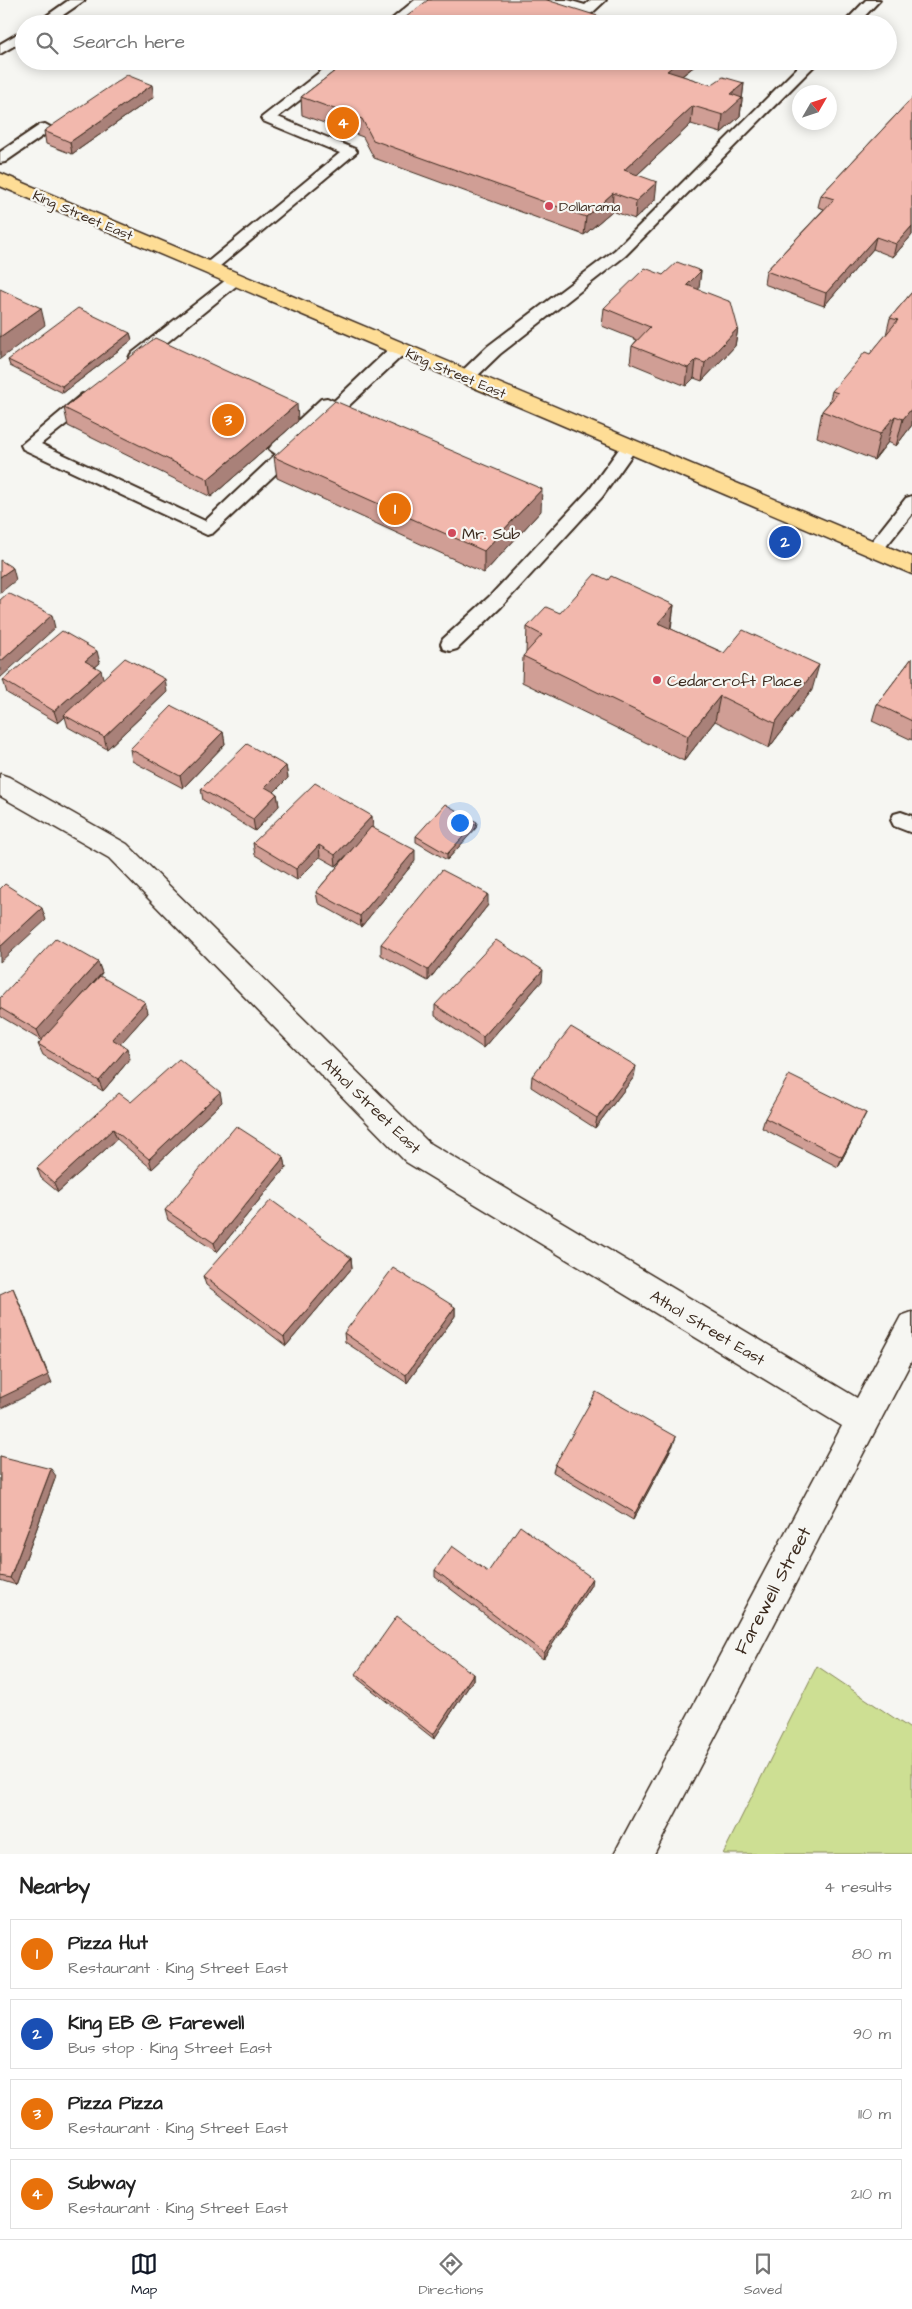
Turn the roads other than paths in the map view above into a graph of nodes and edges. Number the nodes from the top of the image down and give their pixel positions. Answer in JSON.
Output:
{"nodes":[{"id":1,"x":78,"y":0,"type":"edge"},
{"id":2,"x":423,"y":0,"type":"edge"},
{"id":3,"x":554,"y":0,"type":"edge"},
{"id":4,"x":599,"y":0,"type":"edge"},
{"id":5,"x":873,"y":0,"type":"edge"},
{"id":6,"x":55,"y":15,"type":"edge"},
{"id":7,"x":404,"y":15,"type":"edge"},
{"id":8,"x":858,"y":15,"type":"edge"},
{"id":9,"x":0,"y":35,"type":"edge"},
{"id":10,"x":15,"y":37,"type":"edge"},
{"id":11,"x":15,"y":40,"type":"edge"},
{"id":12,"x":0,"y":50,"type":"edge"},
{"id":13,"x":331,"y":70,"type":"edge"},
{"id":14,"x":803,"y":70,"type":"edge"},
{"id":15,"x":45,"y":128,"type":"edge"},
{"id":16,"x":0,"y":159,"type":"edge"},
{"id":17,"x":0,"y":179,"type":"edge"},
{"id":18,"x":209,"y":268,"type":"junction"},
{"id":19,"x":236,"y":279,"type":"junction"},
{"id":20,"x":395,"y":347,"type":"junction"},
{"id":21,"x":122,"y":371,"type":"edge"},
{"id":22,"x":466,"y":377,"type":"junction"},
{"id":23,"x":98,"y":390,"type":"edge"},
{"id":24,"x":630,"y":446,"type":"junction"},
{"id":25,"x":912,"y":502,"type":"edge"},
{"id":26,"x":874,"y":550,"type":"junction"},
{"id":27,"x":912,"y":566,"type":"edge"},
{"id":28,"x":450,"y":644,"type":"dead end"},
{"id":29,"x":0,"y":784,"type":"edge"},
{"id":30,"x":912,"y":1327,"type":"edge"},
{"id":31,"x":862,"y":1419,"type":"junction"},
{"id":32,"x":633,"y":1854,"type":"edge"}],
"edges":[{"from":1,"to":6,"type":"lane"},
{"from":2,"to":7,"type":"lane"},
{"from":3,"to":4,"type":"lane"},
{"from":5,"to":8,"type":"lane"},
{"from":9,"to":10,"type":"lane"},
{"from":11,"to":12,"type":"lane"},
{"from":13,"to":18,"type":"lane"},
{"from":14,"to":22,"type":"lane"},
{"from":15,"to":16,"type":"lane"},
{"from":17,"to":18,"type":"main road","name":"King Street East"},
{"from":18,"to":19,"type":"main road","name":"King Street East"},
{"from":19,"to":20,"type":"main road","name":"King Street East"},
{"from":19,"to":21,"type":"lane"},
{"from":20,"to":22,"type":"main road","name":"King Street East"},
{"from":20,"to":23,"type":"lane"},
{"from":22,"to":24,"type":"main road","name":"King Street East"},
{"from":24,"to":26,"type":"main road","name":"King Street East"},
{"from":24,"to":28,"type":"lane"},
{"from":25,"to":26,"type":"lane"},
{"from":26,"to":27,"type":"main road","name":"King Street East"},
{"from":29,"to":31,"type":"street","name":"Athol Street East"},
{"from":30,"to":31,"type":"street","name":"Farewell Street"},
{"from":31,"to":32,"type":"street","name":"Farewell Street"}]}
